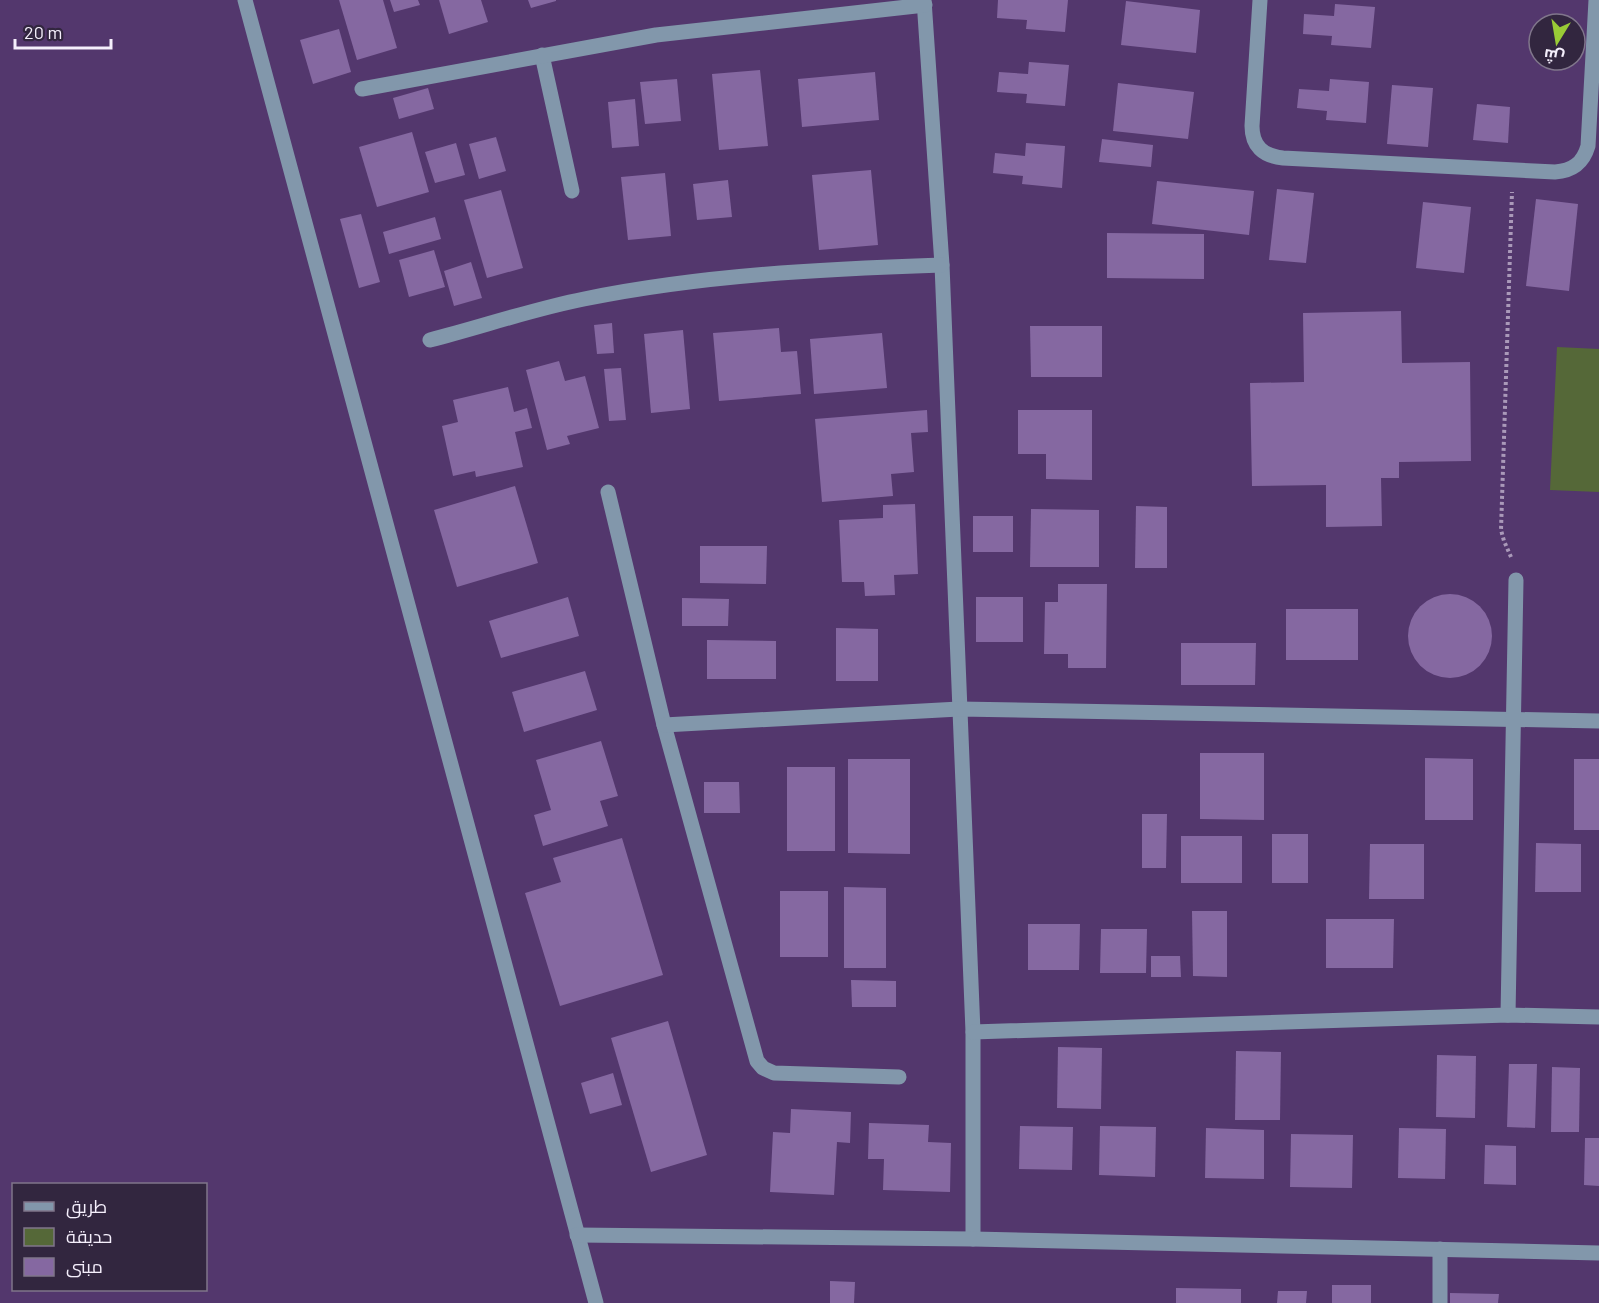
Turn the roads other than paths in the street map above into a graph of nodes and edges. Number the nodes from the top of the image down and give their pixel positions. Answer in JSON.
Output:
{"nodes":[{"id":1,"x":245,"y":0,"type":"edge"},
{"id":2,"x":1260,"y":0,"type":"edge"},
{"id":3,"x":1596,"y":0,"type":"edge"},
{"id":4,"x":925,"y":2,"type":"edge"},
{"id":5,"x":542,"y":55,"type":"junction"},
{"id":6,"x":362,"y":89,"type":"dead end"},
{"id":7,"x":572,"y":191,"type":"dead end"},
{"id":8,"x":942,"y":265,"type":"junction"},
{"id":9,"x":430,"y":340,"type":"dead end"},
{"id":10,"x":608,"y":492,"type":"dead end"},
{"id":11,"x":1516,"y":580,"type":"road end"},
{"id":12,"x":959,"y":709,"type":"junction"},
{"id":13,"x":1514,"y":719,"type":"junction"},
{"id":14,"x":1599,"y":721,"type":"edge"},
{"id":15,"x":664,"y":725,"type":"junction"},
{"id":16,"x":1508,"y":1015,"type":"junction"},
{"id":17,"x":1599,"y":1017,"type":"edge"},
{"id":18,"x":973,"y":1032,"type":"junction"},
{"id":19,"x":899,"y":1077,"type":"dead end"},
{"id":20,"x":577,"y":1234,"type":"junction"},
{"id":21,"x":973,"y":1239,"type":"junction"},
{"id":22,"x":1440,"y":1249,"type":"junction"},
{"id":23,"x":1599,"y":1252,"type":"edge"},
{"id":24,"x":596,"y":1303,"type":"edge"},
{"id":25,"x":1440,"y":1303,"type":"edge"}],
"edges":[{"from":1,"to":20,"type":"street"},
{"from":2,"to":3,"type":"street"},
{"from":4,"to":5,"type":"street"},
{"from":4,"to":8,"type":"street"},
{"from":5,"to":6,"type":"street"},
{"from":5,"to":7,"type":"street"},
{"from":8,"to":9,"type":"street"},
{"from":8,"to":12,"type":"street"},
{"from":10,"to":15,"type":"street"},
{"from":11,"to":13,"type":"street"},
{"from":12,"to":13,"type":"street"},
{"from":12,"to":15,"type":"street"},
{"from":12,"to":18,"type":"street"},
{"from":13,"to":14,"type":"street"},
{"from":13,"to":16,"type":"street"},
{"from":15,"to":19,"type":"street"},
{"from":16,"to":17,"type":"street"},
{"from":16,"to":18,"type":"street"},
{"from":18,"to":21,"type":"street"},
{"from":20,"to":21,"type":"street"},
{"from":20,"to":24,"type":"street"},
{"from":21,"to":22,"type":"street"},
{"from":22,"to":23,"type":"street"},
{"from":22,"to":25,"type":"street"}]}
